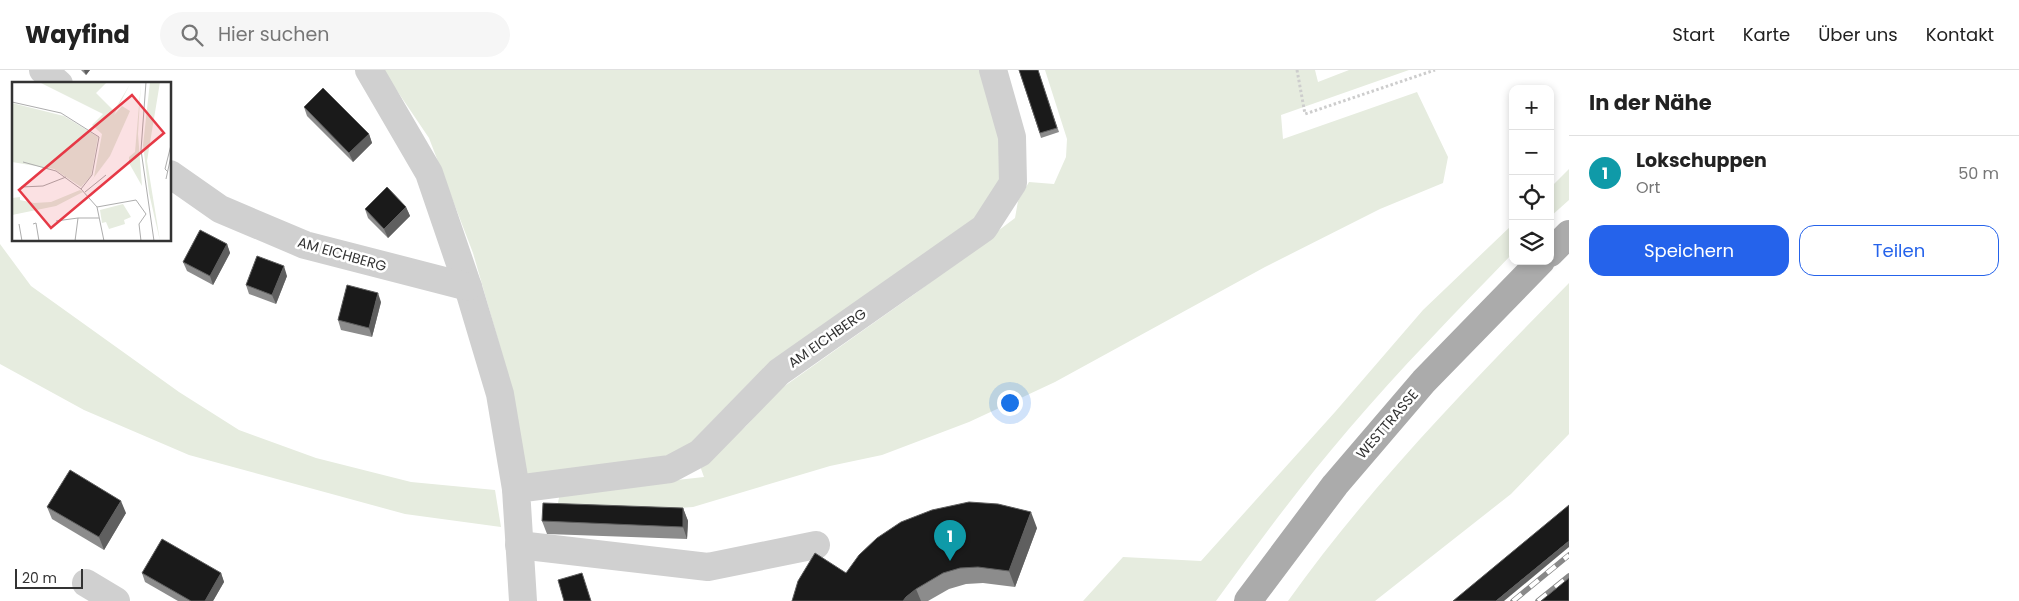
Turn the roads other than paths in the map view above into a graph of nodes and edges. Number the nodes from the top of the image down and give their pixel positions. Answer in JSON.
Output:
{"nodes":[{"id":1,"x":43,"y":70,"type":"edge"},
{"id":2,"x":369,"y":70,"type":"edge"},
{"id":3,"x":993,"y":70,"type":"edge"},
{"id":4,"x":57,"y":82,"type":"edge"},
{"id":5,"x":171,"y":175,"type":"edge"},
{"id":6,"x":1569,"y":234,"type":"edge"},
{"id":7,"x":1554,"y":249,"type":"edge"},
{"id":8,"x":1538,"y":265,"type":"edge"},
{"id":9,"x":468,"y":288,"type":"junction"},
{"id":10,"x":516,"y":489,"type":"junction"},
{"id":11,"x":519,"y":545,"type":"junction"},
{"id":12,"x":816,"y":545,"type":"dead end"},
{"id":13,"x":86,"y":583,"type":"dead end"},
{"id":14,"x":116,"y":601,"type":"edge"},
{"id":15,"x":522,"y":601,"type":"edge"},
{"id":16,"x":1248,"y":601,"type":"edge"}],
"edges":[{"from":1,"to":4,"type":"street"},
{"from":2,"to":9,"type":"street"},
{"from":3,"to":10,"type":"street","name":"AM EICHBERG"},
{"from":5,"to":9,"type":"street","name":"AM EICHBERG"},
{"from":6,"to":7,"type":"main road"},
{"from":8,"to":16,"type":"main road","name":"WESTTRASSE"},
{"from":9,"to":10,"type":"street"},
{"from":10,"to":11,"type":"street"},
{"from":11,"to":12,"type":"street"},
{"from":11,"to":15,"type":"street"},
{"from":13,"to":14,"type":"street"}]}
